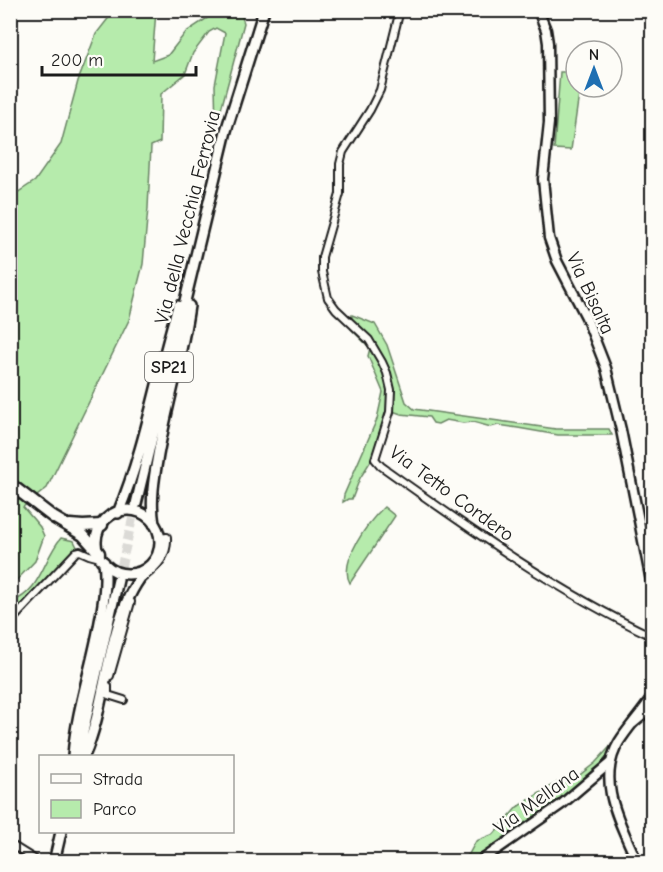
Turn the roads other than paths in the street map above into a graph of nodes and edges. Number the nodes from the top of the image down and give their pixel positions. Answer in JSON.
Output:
{"nodes":[{"id":1,"x":264,"y":10,"type":"edge"},
{"id":2,"x":400,"y":10,"type":"edge"},
{"id":3,"x":538,"y":10,"type":"edge"},
{"id":4,"x":202,"y":230,"type":"junction"},
{"id":5,"x":10,"y":484,"type":"edge"},
{"id":6,"x":136,"y":504,"type":"tunnel mouth"},
{"id":7,"x":118,"y":513,"type":"junction"},
{"id":8,"x":64,"y":524,"type":"junction"},
{"id":9,"x":154,"y":524,"type":"junction"},
{"id":10,"x":102,"y":525,"type":"junction"},
{"id":11,"x":160,"y":538,"type":"junction"},
{"id":12,"x":101,"y":558,"type":"junction"},
{"id":13,"x":147,"y":567,"type":"junction"},
{"id":14,"x":118,"y":580,"type":"tunnel mouth"},
{"id":15,"x":652,"y":586,"type":"edge"},
{"id":16,"x":10,"y":624,"type":"edge"},
{"id":17,"x":652,"y":636,"type":"edge"},
{"id":18,"x":652,"y":697,"type":"edge"},
{"id":19,"x":124,"y":700,"type":"dead end"},
{"id":20,"x":652,"y":709,"type":"edge"},
{"id":21,"x":632,"y":724,"type":"junction"},
{"id":22,"x":76,"y":755,"type":"edge"},
{"id":23,"x":76,"y":755,"type":"edge"},
{"id":24,"x":84,"y":755,"type":"edge"},
{"id":25,"x":611,"y":762,"type":"junction"},
{"id":26,"x":61,"y":833,"type":"edge"},
{"id":27,"x":10,"y":844,"type":"edge"},
{"id":28,"x":39,"y":861,"type":"edge"},
{"id":29,"x":54,"y":861,"type":"edge"},
{"id":30,"x":479,"y":861,"type":"edge"},
{"id":31,"x":637,"y":861,"type":"edge"}],
"edges":[{"from":1,"to":4,"type":"main road","name":"Via della Vecchia Ferrovia","number":"SP21"},
{"from":2,"to":17,"type":"street","name":"Via Tetto Cordero"},
{"from":3,"to":15,"type":"street","name":"Via Bisalta"},
{"from":4,"to":6,"type":"main road","name":"Via della Vecchia Ferrovia","number":"SP21"},
{"from":4,"to":7,"type":"main road"},
{"from":4,"to":9,"type":"main road"},
{"from":5,"to":8,"type":"highway"},
{"from":7,"to":9,"type":"main road"},
{"from":7,"to":10,"type":"main road"},
{"from":8,"to":10,"type":"highway"},
{"from":8,"to":12,"type":"highway"},
{"from":9,"to":11,"type":"main road"},
{"from":10,"to":12,"type":"main road"},
{"from":11,"to":13,"type":"main road"},
{"from":11,"to":19,"type":"street"},
{"from":12,"to":13,"type":"main road"},
{"from":12,"to":16,"type":"street"},
{"from":12,"to":22,"type":"main road"},
{"from":13,"to":24,"type":"main road"},
{"from":14,"to":23,"type":"main road"},
{"from":18,"to":21,"type":"street"},
{"from":20,"to":21,"type":"street"},
{"from":21,"to":25,"type":"street"},
{"from":25,"to":30,"type":"street","name":"Via Mellana"},
{"from":25,"to":31,"type":"street"},
{"from":26,"to":29,"type":"main road"},
{"from":27,"to":28,"type":"street"}]}
